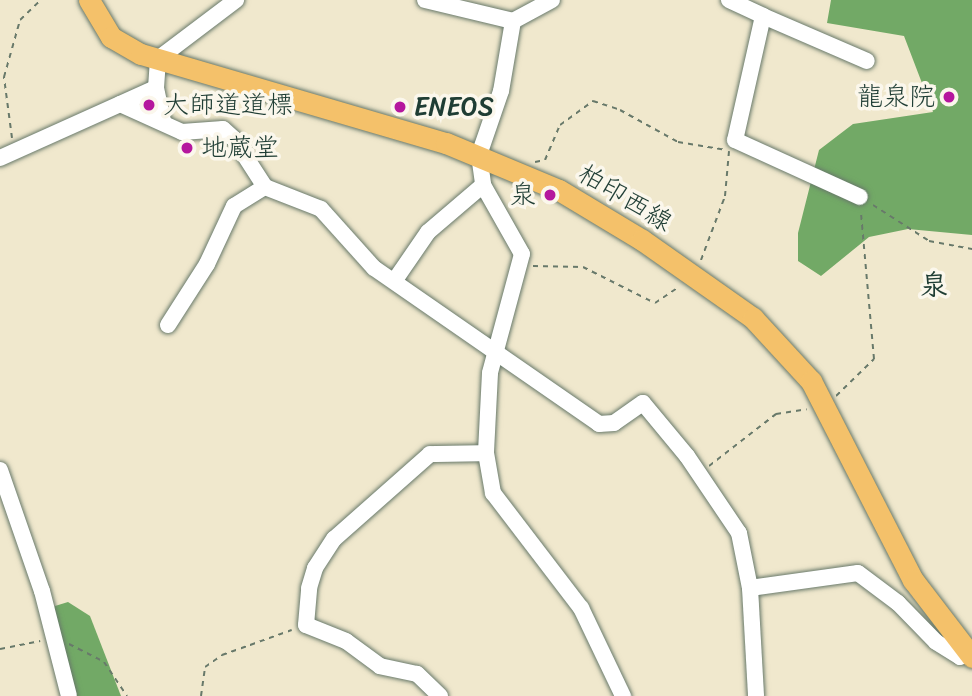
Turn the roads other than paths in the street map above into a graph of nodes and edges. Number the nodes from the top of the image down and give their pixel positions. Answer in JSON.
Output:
{"nodes":[{"id":1,"x":89,"y":0,"type":"edge"},
{"id":2,"x":236,"y":0,"type":"edge"},
{"id":3,"x":425,"y":0,"type":"edge"},
{"id":4,"x":552,"y":0,"type":"edge"},
{"id":5,"x":729,"y":0,"type":"edge"},
{"id":6,"x":762,"y":16,"type":"junction"},
{"id":7,"x":513,"y":21,"type":"junction"},
{"id":8,"x":158,"y":59,"type":"junction"},
{"id":9,"x":867,"y":61,"type":"dead end"},
{"id":10,"x":156,"y":88,"type":"junction"},
{"id":11,"x":120,"y":104,"type":"junction"},
{"id":12,"x":163,"y":121,"type":"junction"},
{"id":13,"x":7,"y":155,"type":"edge"},
{"id":14,"x":479,"y":155,"type":"junction"},
{"id":15,"x":483,"y":185,"type":"junction"},
{"id":16,"x":265,"y":187,"type":"junction"},
{"id":17,"x":860,"y":197,"type":"road end"},
{"id":18,"x":395,"y":280,"type":"junction"},
{"id":19,"x":168,"y":325,"type":"dead end"},
{"id":20,"x":497,"y":353,"type":"junction"},
{"id":21,"x":486,"y":453,"type":"junction"},
{"id":22,"x":0,"y":470,"type":"edge"},
{"id":23,"x":750,"y":588,"type":"junction"},
{"id":24,"x":970,"y":656,"type":"edge"},
{"id":25,"x":69,"y":696,"type":"edge"},
{"id":26,"x":440,"y":696,"type":"edge"},
{"id":27,"x":623,"y":696,"type":"edge"},
{"id":28,"x":755,"y":696,"type":"edge"}],
"edges":[{"from":1,"to":8,"type":"main road","name":"柏印西線"},
{"from":2,"to":8,"type":"street"},
{"from":3,"to":7,"type":"street"},
{"from":4,"to":7,"type":"street"},
{"from":5,"to":6,"type":"street"},
{"from":6,"to":9,"type":"street"},
{"from":6,"to":17,"type":"street"},
{"from":7,"to":14,"type":"street"},
{"from":8,"to":10,"type":"street"},
{"from":8,"to":14,"type":"main road","name":"柏印西線"},
{"from":10,"to":11,"type":"street"},
{"from":10,"to":12,"type":"street"},
{"from":11,"to":12,"type":"street"},
{"from":11,"to":13,"type":"street"},
{"from":12,"to":16,"type":"street"},
{"from":14,"to":15,"type":"street"},
{"from":14,"to":24,"type":"main road","name":"柏印西線"},
{"from":15,"to":18,"type":"street"},
{"from":15,"to":20,"type":"street"},
{"from":16,"to":18,"type":"street"},
{"from":16,"to":19,"type":"street"},
{"from":18,"to":20,"type":"street"},
{"from":20,"to":21,"type":"street"},
{"from":20,"to":23,"type":"street"},
{"from":21,"to":26,"type":"street"},
{"from":21,"to":27,"type":"street"},
{"from":22,"to":25,"type":"street"},
{"from":23,"to":24,"type":"street"},
{"from":23,"to":28,"type":"street"}]}
